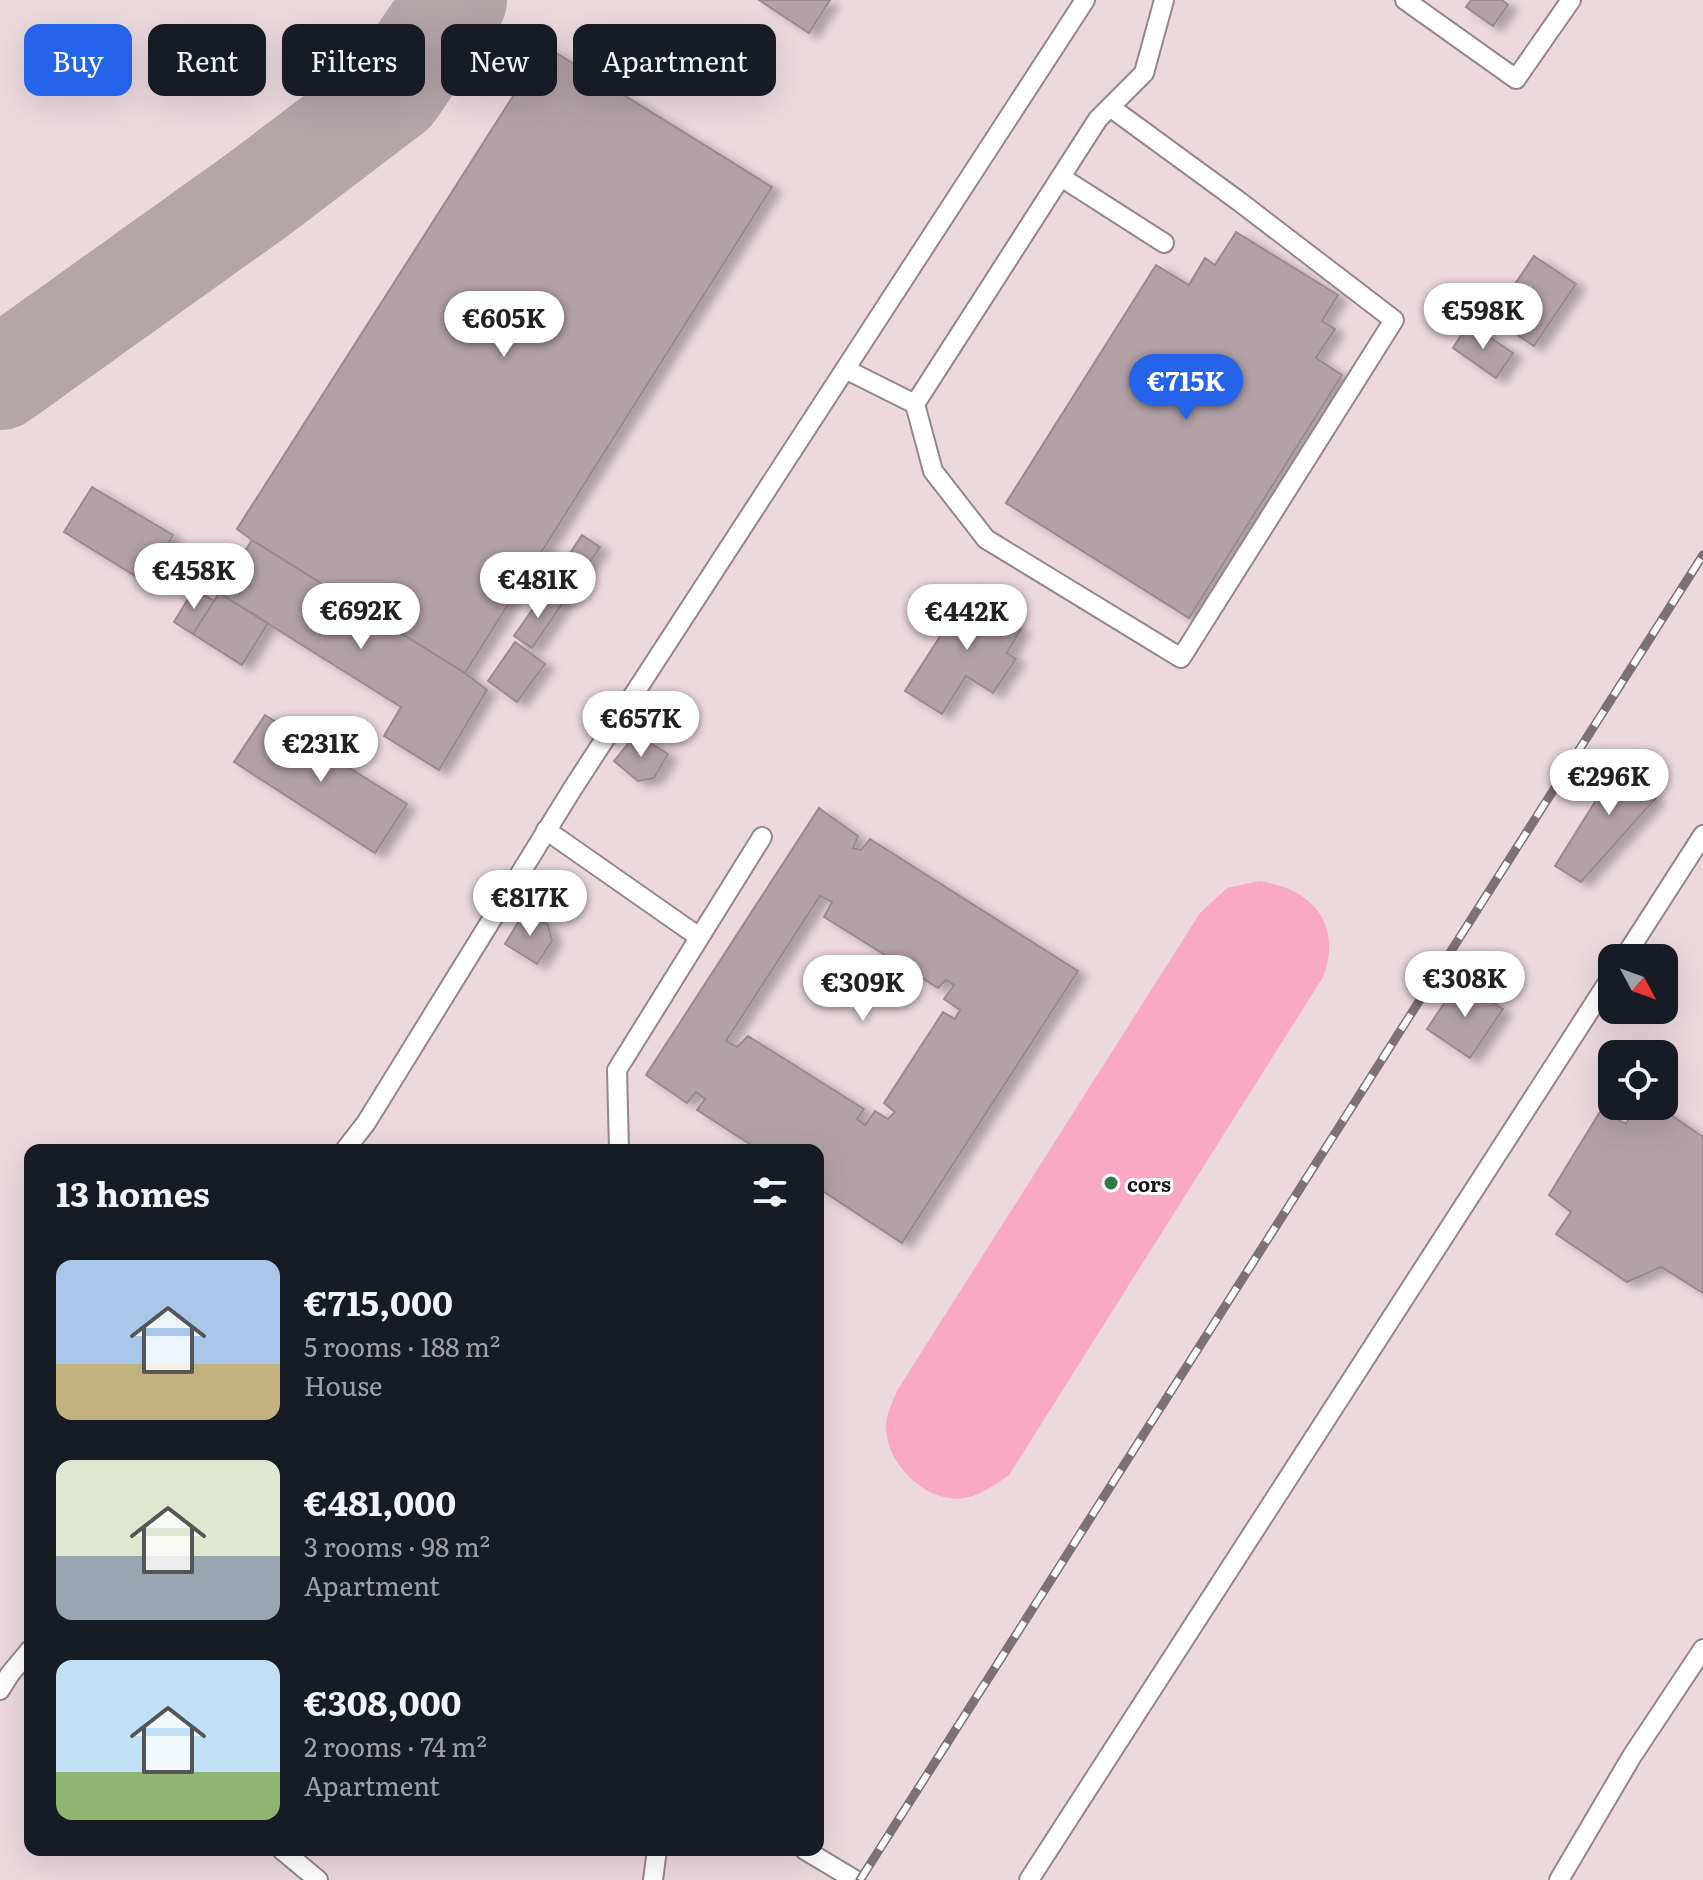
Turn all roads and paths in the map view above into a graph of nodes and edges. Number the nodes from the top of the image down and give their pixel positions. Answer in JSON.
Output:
{"nodes":[{"id":1,"x":1085,"y":0,"type":"edge"},
{"id":2,"x":1164,"y":0,"type":"edge"},
{"id":3,"x":1405,"y":0,"type":"edge"},
{"id":4,"x":1571,"y":0,"type":"edge"},
{"id":5,"x":1110,"y":107,"type":"junction"},
{"id":6,"x":1061,"y":177,"type":"junction"},
{"id":7,"x":1164,"y":243,"type":"dead end"},
{"id":8,"x":845,"y":369,"type":"junction"},
{"id":9,"x":915,"y":404,"type":"junction"},
{"id":10,"x":546,"y":830,"type":"junction"},
{"id":11,"x":1703,"y":835,"type":"edge"},
{"id":12,"x":762,"y":837,"type":"dead end"},
{"id":13,"x":699,"y":937,"type":"junction"},
{"id":14,"x":1633,"y":944,"type":"edge"},
{"id":15,"x":1598,"y":998,"type":"edge"},
{"id":16,"x":350,"y":1144,"type":"edge"},
{"id":17,"x":619,"y":1144,"type":"edge"},
{"id":18,"x":1703,"y":1649,"type":"edge"},
{"id":19,"x":24,"y":1657,"type":"edge"},
{"id":20,"x":0,"y":1690,"type":"edge"},
{"id":21,"x":289,"y":1856,"type":"edge"},
{"id":22,"x":656,"y":1856,"type":"edge"},
{"id":23,"x":815,"y":1856,"type":"edge"},
{"id":24,"x":318,"y":1880,"type":"edge"},
{"id":25,"x":653,"y":1880,"type":"edge"},
{"id":26,"x":855,"y":1880,"type":"edge"},
{"id":27,"x":1029,"y":1880,"type":"edge"},
{"id":28,"x":1559,"y":1880,"type":"edge"}],
"edges":[{"from":1,"to":8,"type":"lane"},
{"from":2,"to":5,"type":"lane"},
{"from":3,"to":4,"type":"lane"},
{"from":5,"to":6,"type":"lane"},
{"from":5,"to":9,"type":"lane"},
{"from":6,"to":7,"type":"lane"},
{"from":6,"to":9,"type":"lane"},
{"from":8,"to":9,"type":"lane"},
{"from":8,"to":10,"type":"lane"},
{"from":10,"to":13,"type":"lane"},
{"from":10,"to":16,"type":"lane"},
{"from":11,"to":14,"type":"lane"},
{"from":12,"to":13,"type":"lane"},
{"from":13,"to":17,"type":"lane"},
{"from":15,"to":27,"type":"lane"},
{"from":18,"to":28,"type":"lane"},
{"from":19,"to":20,"type":"lane"},
{"from":21,"to":24,"type":"lane"},
{"from":22,"to":25,"type":"lane"},
{"from":23,"to":26,"type":"lane"}]}
